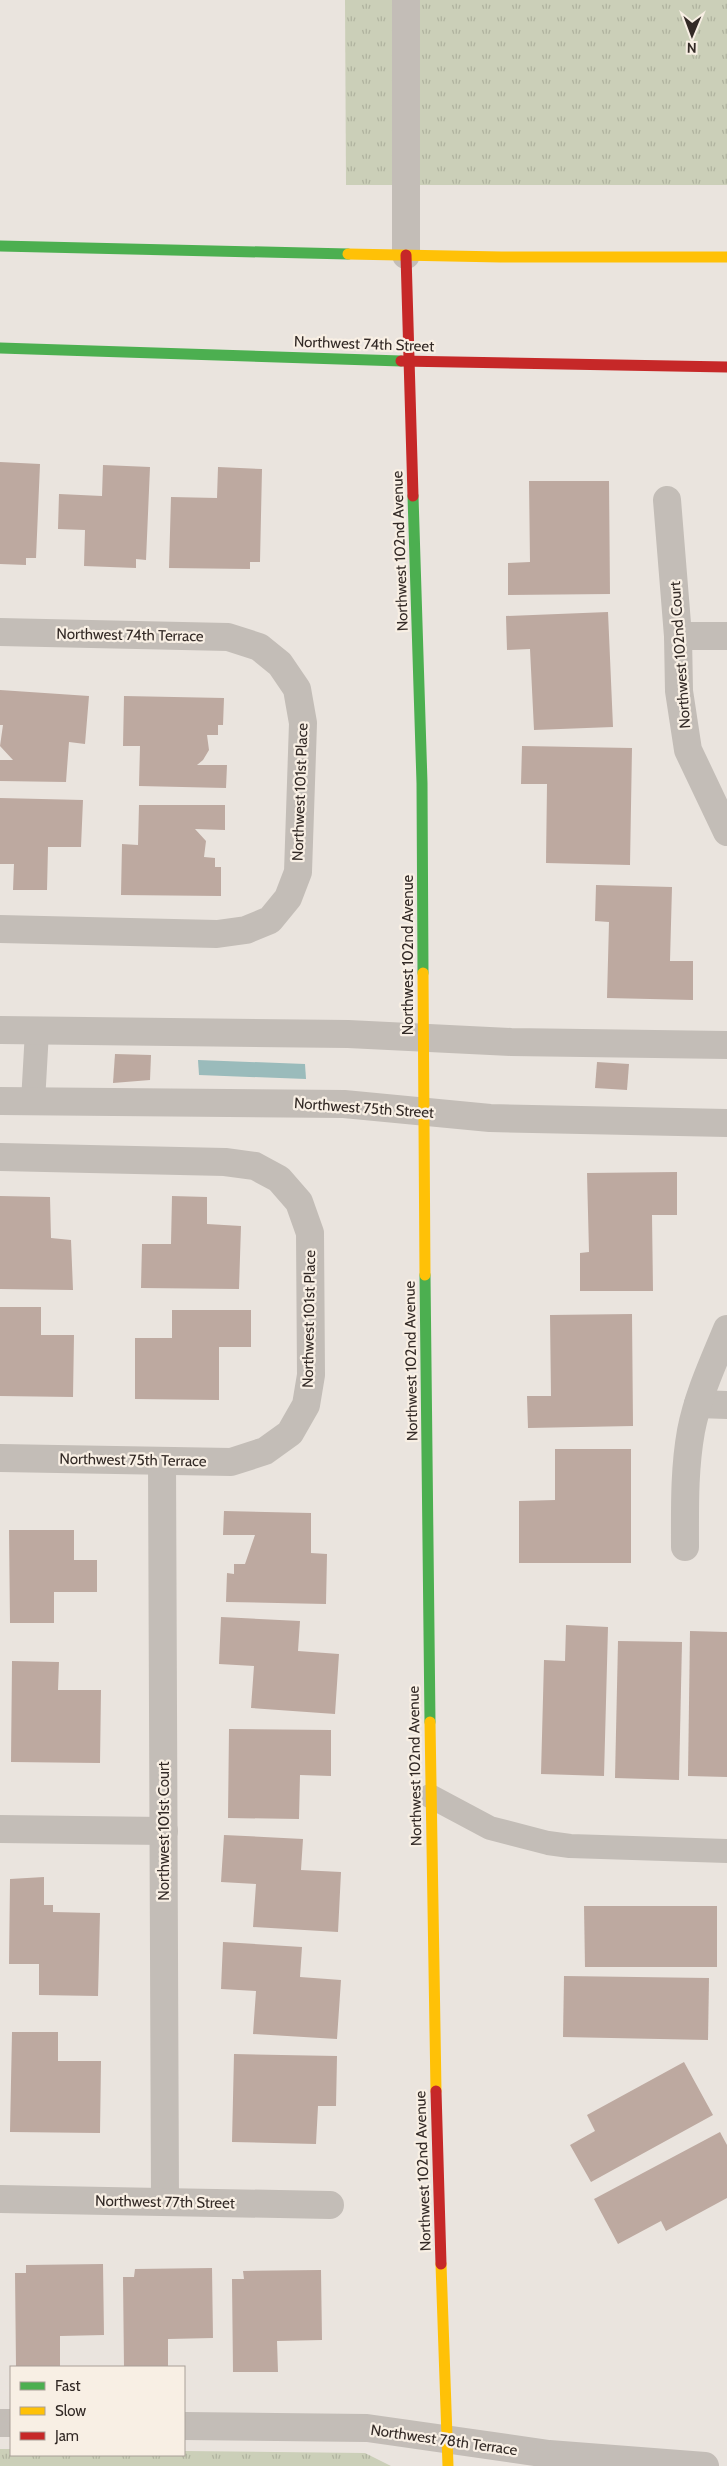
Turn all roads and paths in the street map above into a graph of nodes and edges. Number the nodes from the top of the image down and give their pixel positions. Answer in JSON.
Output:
{"nodes":[{"id":1,"x":406,"y":0,"type":"edge"},
{"id":2,"x":0,"y":246,"type":"edge"},
{"id":3,"x":406,"y":255,"type":"junction"},
{"id":4,"x":727,"y":257,"type":"edge"},
{"id":5,"x":0,"y":348,"type":"edge"},
{"id":6,"x":409,"y":361,"type":"junction"},
{"id":7,"x":727,"y":367,"type":"edge"},
{"id":8,"x":667,"y":500,"type":"dead end"},
{"id":9,"x":0,"y":632,"type":"edge"},
{"id":10,"x":678,"y":636,"type":"junction"},
{"id":11,"x":727,"y":636,"type":"edge"},
{"id":12,"x":259,"y":647,"type":"joint"},
{"id":13,"x":727,"y":832,"type":"edge"},
{"id":14,"x":0,"y":929,"type":"edge"},
{"id":15,"x":0,"y":1030,"type":"edge"},
{"id":16,"x":37,"y":1031,"type":"junction"},
{"id":17,"x":423,"y":1038,"type":"junction"},
{"id":18,"x":727,"y":1046,"type":"edge"},
{"id":19,"x":0,"y":1101,"type":"edge"},
{"id":20,"x":34,"y":1102,"type":"junction"},
{"id":21,"x":423,"y":1111,"type":"junction"},
{"id":22,"x":727,"y":1123,"type":"edge"},
{"id":23,"x":0,"y":1157,"type":"edge"},
{"id":24,"x":727,"y":1329,"type":"edge"},
{"id":25,"x":698,"y":1404,"type":"junction"},
{"id":26,"x":727,"y":1404,"type":"edge"},
{"id":27,"x":265,"y":1451,"type":"joint"},
{"id":28,"x":0,"y":1458,"type":"edge"},
{"id":29,"x":162,"y":1461,"type":"junction"},
{"id":30,"x":685,"y":1547,"type":"dead end"},
{"id":31,"x":430,"y":1796,"type":"junction"},
{"id":32,"x":0,"y":1829,"type":"edge"},
{"id":33,"x":164,"y":1831,"type":"junction"},
{"id":34,"x":727,"y":1851,"type":"edge"},
{"id":35,"x":0,"y":2199,"type":"edge"},
{"id":36,"x":165,"y":2202,"type":"junction"},
{"id":37,"x":330,"y":2205,"type":"dead end"},
{"id":38,"x":185,"y":2426,"type":"edge"},
{"id":39,"x":447,"y":2454,"type":"edge"},
{"id":40,"x":704,"y":2466,"type":"edge"}],
"edges":[{"from":1,"to":3,"type":"street"},
{"from":2,"to":3,"type":"street"},
{"from":3,"to":4,"type":"street"},
{"from":3,"to":6,"type":"street","name":"Northwest 102nd Avenue"},
{"from":5,"to":6,"type":"street","name":"Northwest 74th Street"},
{"from":6,"to":7,"type":"street","name":"Northwest 74th Street"},
{"from":6,"to":17,"type":"street","name":"Northwest 102nd Avenue"},
{"from":8,"to":10,"type":"street","name":"Northwest 102nd Court"},
{"from":9,"to":12,"type":"street","name":"Northwest 74th Terrace"},
{"from":10,"to":11,"type":"street"},
{"from":10,"to":13,"type":"street","name":"Northwest 102nd Court"},
{"from":12,"to":14,"type":"street","name":"Northwest 101st Place"},
{"from":15,"to":16,"type":"street"},
{"from":16,"to":17,"type":"street"},
{"from":16,"to":20,"type":"lane"},
{"from":17,"to":18,"type":"street"},
{"from":17,"to":21,"type":"street","name":"Northwest 102nd Avenue"},
{"from":19,"to":20,"type":"street","name":"Northwest 75th Street"},
{"from":20,"to":21,"type":"street","name":"Northwest 75th Street"},
{"from":21,"to":22,"type":"street","name":"Northwest 75th Street"},
{"from":21,"to":31,"type":"street","name":"Northwest 102nd Avenue"},
{"from":23,"to":27,"type":"street","name":"Northwest 101st Place"},
{"from":24,"to":25,"type":"street"},
{"from":25,"to":26,"type":"street"},
{"from":25,"to":30,"type":"street"},
{"from":27,"to":29,"type":"street","name":"Northwest 75th Terrace"},
{"from":28,"to":29,"type":"street","name":"Northwest 75th Terrace"},
{"from":29,"to":33,"type":"street","name":"Northwest 101st Court"},
{"from":31,"to":34,"type":"lane"},
{"from":31,"to":39,"type":"street","name":"Northwest 102nd Avenue"},
{"from":32,"to":33,"type":"street"},
{"from":33,"to":36,"type":"street","name":"Northwest 101st Court"},
{"from":35,"to":36,"type":"street","name":"Northwest 77th Street"},
{"from":36,"to":37,"type":"street","name":"Northwest 77th Street"},
{"from":38,"to":39,"type":"street","name":"Northwest 78th Terrace"},
{"from":39,"to":40,"type":"street","name":"Northwest 78th Terrace"}]}
